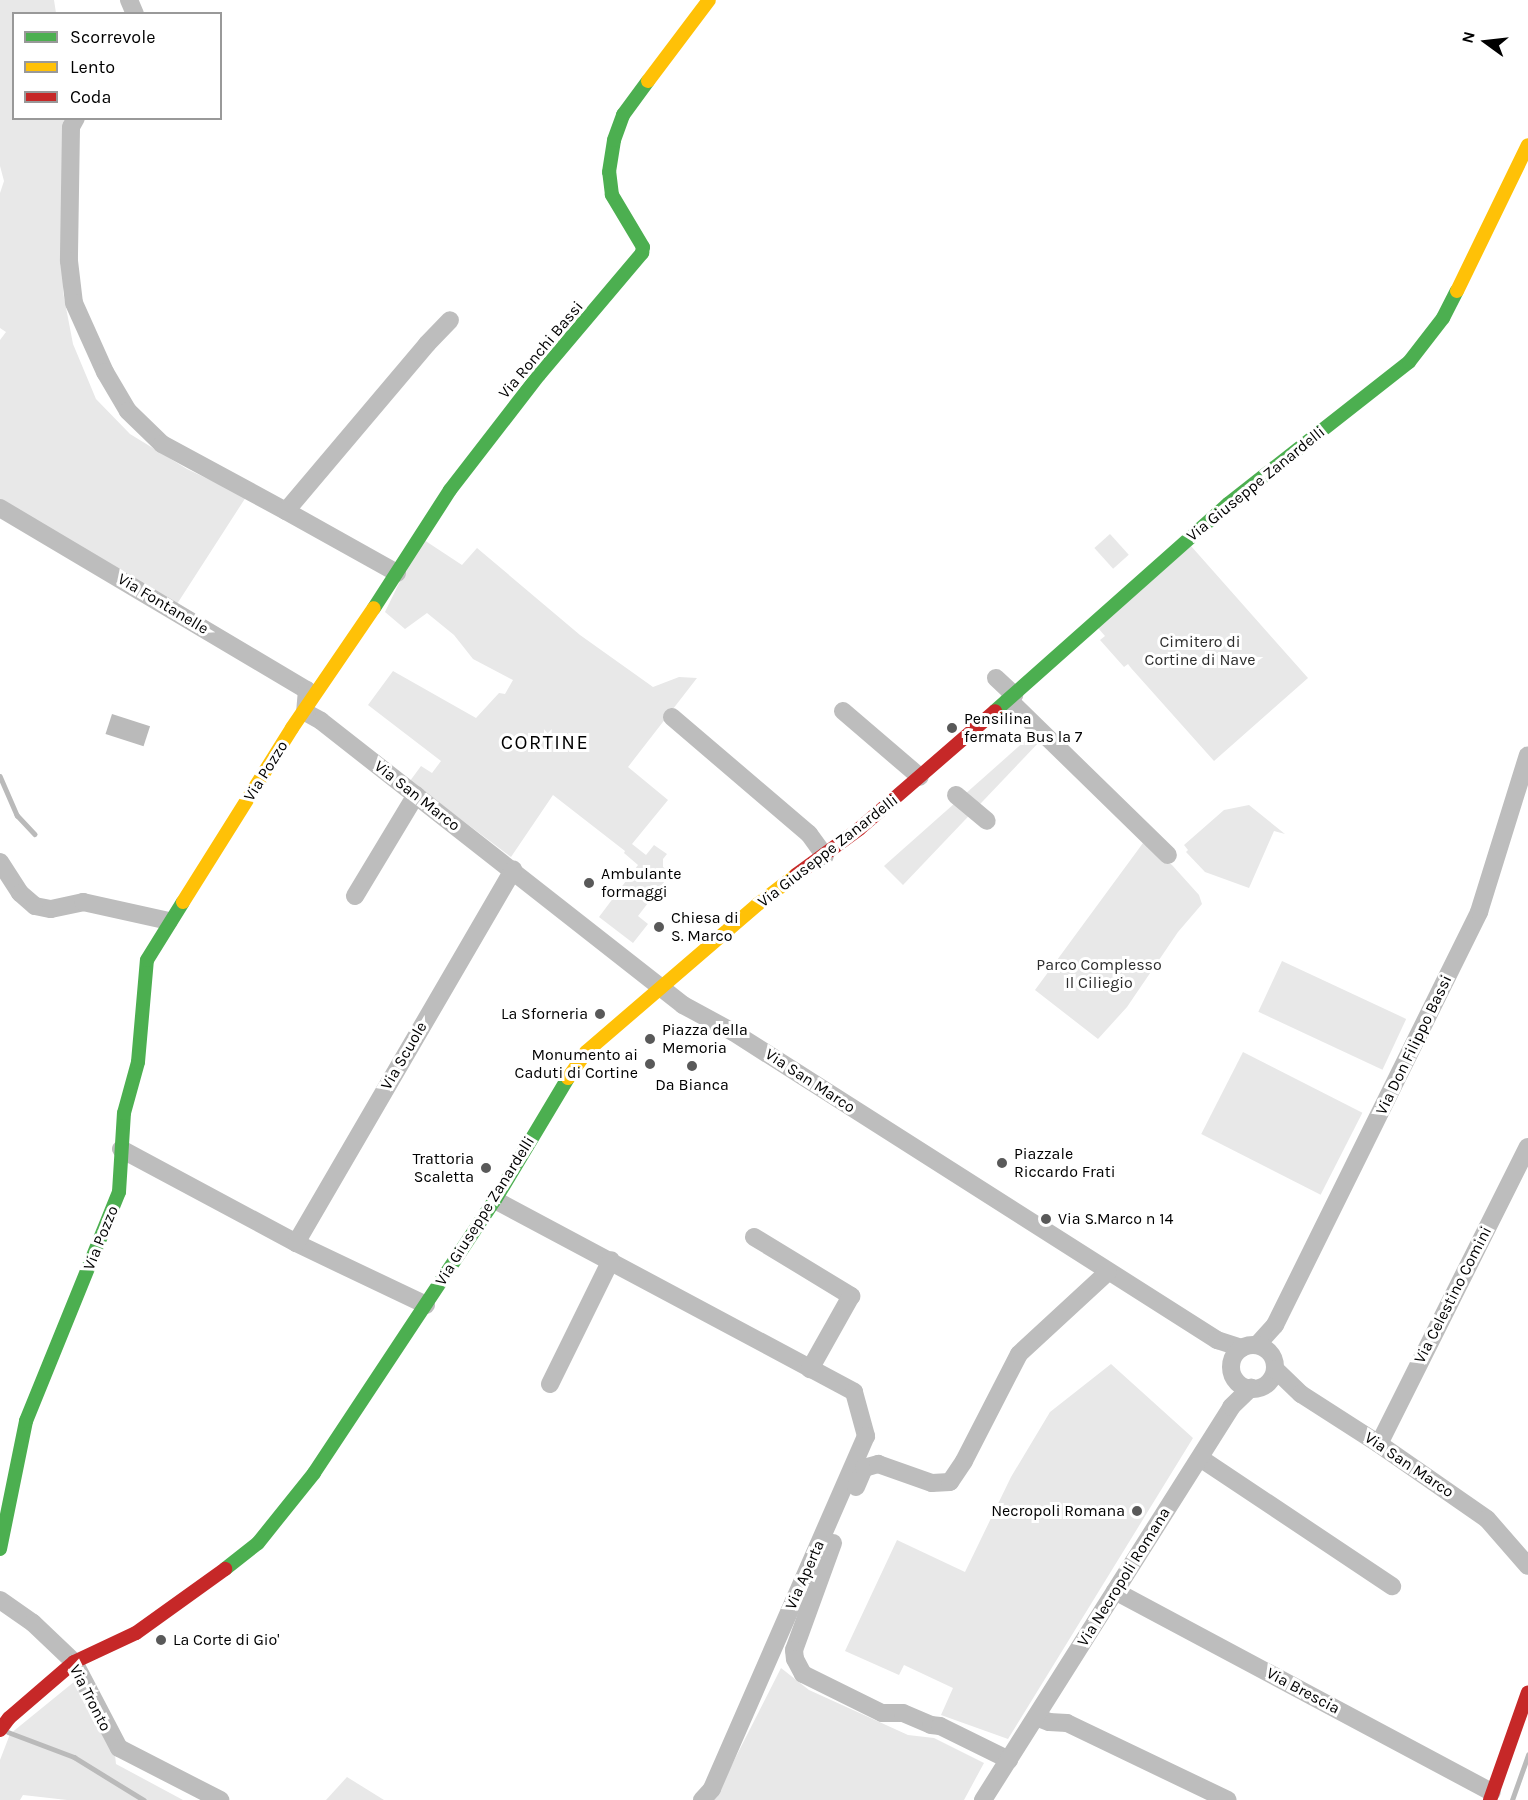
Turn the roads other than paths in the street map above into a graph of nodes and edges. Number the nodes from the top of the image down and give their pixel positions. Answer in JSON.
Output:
{"nodes":[{"id":1,"x":709,"y":0,"type":"edge"},
{"id":2,"x":75,"y":120,"type":"edge"},
{"id":3,"x":1528,"y":145,"type":"edge"},
{"id":4,"x":450,"y":320,"type":"dead end"},
{"id":5,"x":0,"y":508,"type":"edge"},
{"id":6,"x":286,"y":511,"type":"junction"},
{"id":7,"x":397,"y":573,"type":"junction"},
{"id":8,"x":996,"y":678,"type":"dead end"},
{"id":9,"x":1012,"y":697,"type":"junction"},
{"id":10,"x":843,"y":711,"type":"dead end"},
{"id":11,"x":305,"y":712,"type":"junction"},
{"id":12,"x":672,"y":717,"type":"dead end"},
{"id":13,"x":1528,"y":755,"type":"edge"},
{"id":14,"x":921,"y":777,"type":"junction"},
{"id":15,"x":416,"y":795,"type":"junction"},
{"id":16,"x":956,"y":795,"type":"dead end"},
{"id":17,"x":987,"y":821,"type":"dead end"},
{"id":18,"x":1168,"y":855,"type":"dead end"},
{"id":19,"x":825,"y":856,"type":"junction"},
{"id":20,"x":0,"y":862,"type":"edge"},
{"id":21,"x":513,"y":870,"type":"junction"},
{"id":22,"x":355,"y":896,"type":"dead end"},
{"id":23,"x":169,"y":921,"type":"junction"},
{"id":24,"x":659,"y":988,"type":"junction"},
{"id":25,"x":1528,"y":1147,"type":"edge"},
{"id":26,"x":120,"y":1149,"type":"junction"},
{"id":27,"x":495,"y":1200,"type":"junction"},
{"id":28,"x":754,"y":1237,"type":"dead end"},
{"id":29,"x":296,"y":1243,"type":"junction"},
{"id":30,"x":611,"y":1260,"type":"junction"},
{"id":31,"x":1108,"y":1272,"type":"junction"},
{"id":32,"x":426,"y":1305,"type":"junction"},
{"id":33,"x":1254,"y":1365,"type":"junction"},
{"id":34,"x":810,"y":1369,"type":"junction"},
{"id":35,"x":550,"y":1384,"type":"dead end"},
{"id":36,"x":1379,"y":1444,"type":"junction"},
{"id":37,"x":1200,"y":1458,"type":"junction"},
{"id":38,"x":1519,"y":1542,"type":"edge"},
{"id":39,"x":0,"y":1549,"type":"edge"},
{"id":40,"x":1528,"y":1566,"type":"edge"},
{"id":41,"x":1392,"y":1586,"type":"dead end"},
{"id":42,"x":1115,"y":1591,"type":"junction"},
{"id":43,"x":0,"y":1600,"type":"edge"},
{"id":44,"x":74,"y":1662,"type":"junction"},
{"id":45,"x":1528,"y":1692,"type":"edge"},
{"id":46,"x":1048,"y":1698,"type":"junction"},
{"id":47,"x":1036,"y":1717,"type":"junction"},
{"id":48,"x":1067,"y":1722,"type":"junction"},
{"id":49,"x":0,"y":1730,"type":"edge"},
{"id":50,"x":1009,"y":1760,"type":"junction"},
{"id":51,"x":1491,"y":1796,"type":"edge"},
{"id":52,"x":220,"y":1800,"type":"edge"},
{"id":53,"x":702,"y":1800,"type":"edge"},
{"id":54,"x":983,"y":1800,"type":"edge"},
{"id":55,"x":1228,"y":1800,"type":"edge"}],
"edges":[{"from":1,"to":7,"type":"street","name":"Via Ronchi Bassi"},
{"from":2,"to":6,"type":"street"},
{"from":3,"to":9,"type":"street","name":"Via Giuseppe Zanardelli"},
{"from":4,"to":6,"type":"street"},
{"from":5,"to":11,"type":"street","name":"Via Fontanelle"},
{"from":6,"to":7,"type":"street"},
{"from":7,"to":11,"type":"street","name":"Via Ronchi Bassi"},
{"from":8,"to":9,"type":"street"},
{"from":9,"to":14,"type":"street","name":"Via Giuseppe Zanardelli"},
{"from":9,"to":18,"type":"street"},
{"from":10,"to":14,"type":"street"},
{"from":11,"to":15,"type":"street","name":"Via San Marco"},
{"from":11,"to":23,"type":"street","name":"Via Pozzo"},
{"from":12,"to":19,"type":"street"},
{"from":13,"to":33,"type":"street","name":"Via Don Filippo Bassi"},
{"from":14,"to":19,"type":"street","name":"Via Giuseppe Zanardelli"},
{"from":15,"to":21,"type":"street","name":"Via San Marco"},
{"from":15,"to":22,"type":"street"},
{"from":16,"to":17,"type":"street"},
{"from":19,"to":24,"type":"street","name":"Via Giuseppe Zanardelli"},
{"from":20,"to":23,"type":"street"},
{"from":21,"to":24,"type":"street","name":"Via San Marco"},
{"from":21,"to":29,"type":"street","name":"Via Scuole"},
{"from":23,"to":26,"type":"street","name":"Via Pozzo"},
{"from":24,"to":27,"type":"street","name":"Via Giuseppe Zanardelli"},
{"from":24,"to":31,"type":"street","name":"Via San Marco"},
{"from":25,"to":36,"type":"street","name":"Via Celestino Comini"},
{"from":26,"to":29,"type":"street"},
{"from":26,"to":39,"type":"street","name":"Via Pozzo"},
{"from":27,"to":30,"type":"street","name":"Via Aperta"},
{"from":27,"to":32,"type":"street","name":"Via Giuseppe Zanardelli"},
{"from":28,"to":34,"type":"street"},
{"from":29,"to":32,"type":"street"},
{"from":30,"to":34,"type":"street","name":"Via Aperta"},
{"from":30,"to":35,"type":"street"},
{"from":31,"to":33,"type":"street","name":"Via San Marco"},
{"from":31,"to":50,"type":"street","name":"Via Aperta"},
{"from":32,"to":44,"type":"street","name":"Via Giuseppe Zanardelli"},
{"from":33,"to":36,"type":"street","name":"Via San Marco"},
{"from":33,"to":37,"type":"street","name":"Via Necropoli Romana"},
{"from":34,"to":53,"type":"street","name":"Via Aperta"},
{"from":36,"to":38,"type":"street","name":"Via San Marco"},
{"from":37,"to":41,"type":"street"},
{"from":37,"to":42,"type":"street","name":"Via Necropoli Romana"},
{"from":38,"to":40,"type":"street","name":"Via San Marco"},
{"from":42,"to":46,"type":"street","name":"Via Necropoli Romana"},
{"from":42,"to":51,"type":"street","name":"Via Brescia"},
{"from":43,"to":44,"type":"street","name":"Via Tronto"},
{"from":44,"to":49,"type":"street","name":"Via Giuseppe Zanardelli"},
{"from":44,"to":52,"type":"street","name":"Via Tronto"},
{"from":45,"to":51,"type":"street","name":"Via Brescia"},
{"from":46,"to":47,"type":"street","name":"Via Necropoli Romana"},
{"from":46,"to":48,"type":"street"},
{"from":47,"to":48,"type":"street"},
{"from":47,"to":50,"type":"street","name":"Via Necropoli Romana"},
{"from":48,"to":55,"type":"street"},
{"from":50,"to":54,"type":"street","name":"Via Necropoli Romana"}]}
